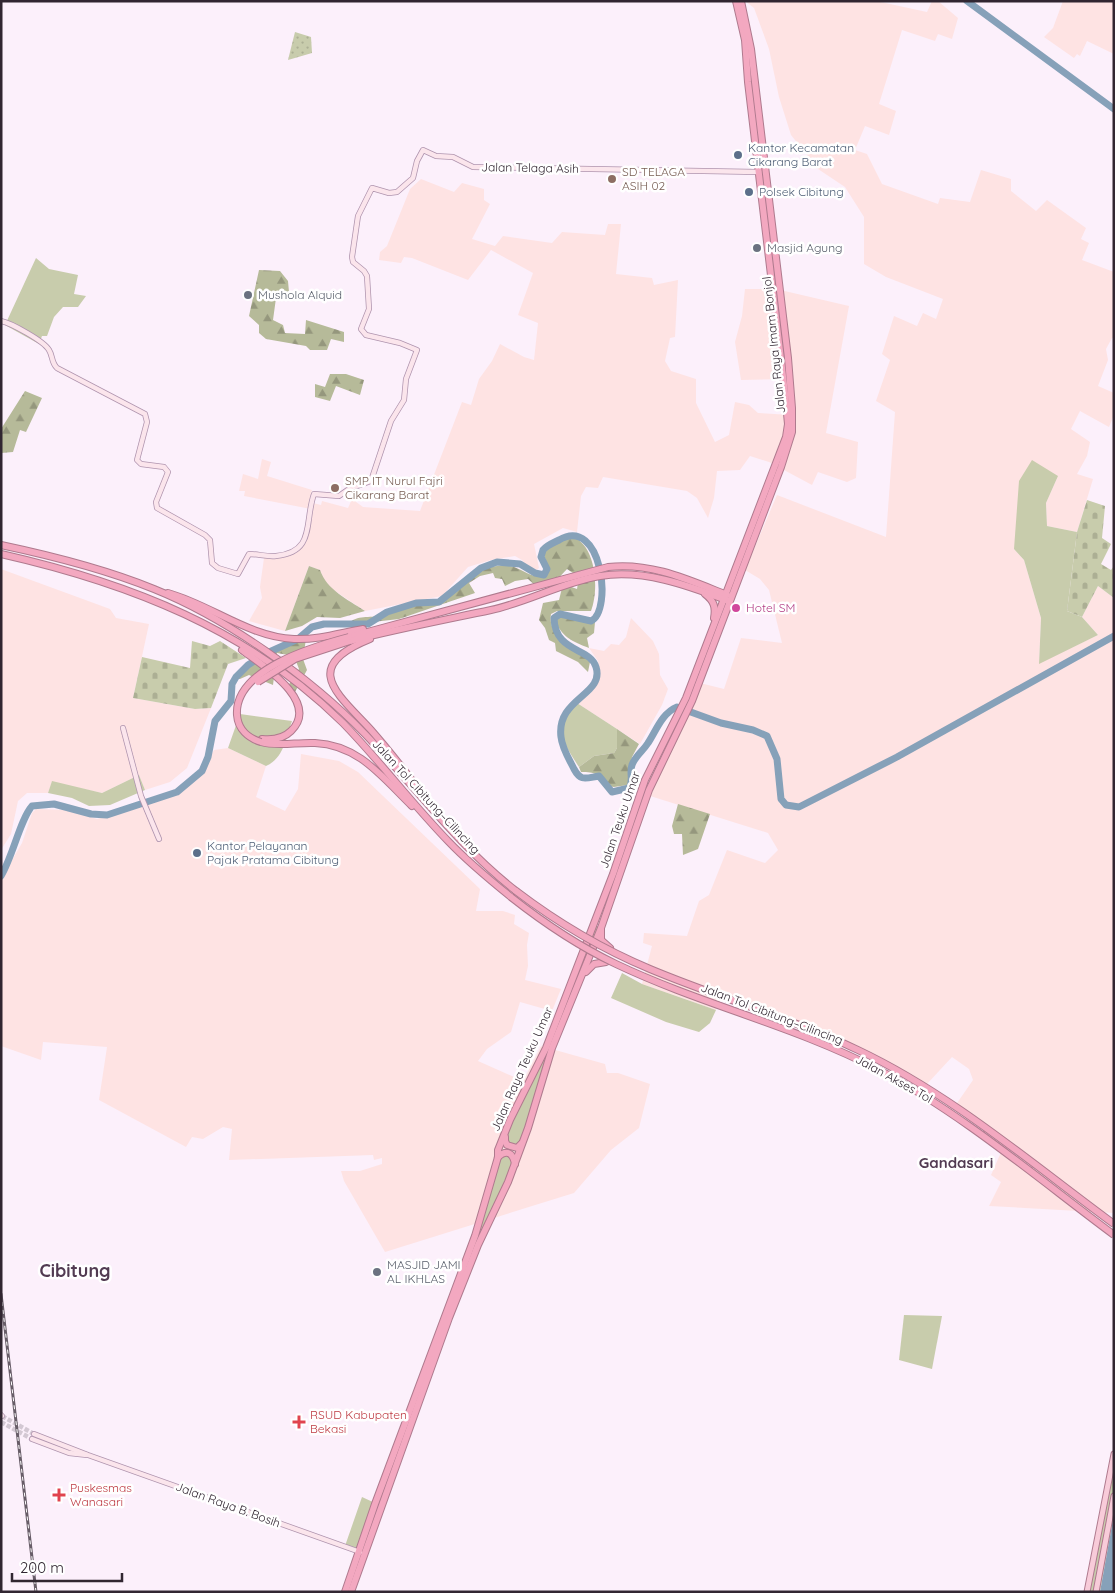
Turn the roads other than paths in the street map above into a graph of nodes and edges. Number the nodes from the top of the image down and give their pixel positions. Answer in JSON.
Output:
{"nodes":[{"id":1,"x":736,"y":1,"type":"edge"},
{"id":2,"x":741,"y":1,"type":"edge"},
{"id":3,"x":751,"y":82,"type":"junction"},
{"id":4,"x":759,"y":172,"type":"junction"},
{"id":5,"x":774,"y":272,"type":"junction"},
{"id":6,"x":1,"y":321,"type":"edge"},
{"id":7,"x":1,"y":545,"type":"edge"},
{"id":8,"x":1,"y":554,"type":"edge"},
{"id":9,"x":737,"y":566,"type":"junction"},
{"id":10,"x":701,"y":587,"type":"junction"},
{"id":11,"x":154,"y":589,"type":"junction"},
{"id":12,"x":727,"y":598,"type":"junction"},
{"id":13,"x":398,"y":629,"type":"junction"},
{"id":14,"x":711,"y":631,"type":"junction"},
{"id":15,"x":349,"y":636,"type":"junction"},
{"id":16,"x":268,"y":666,"type":"junction"},
{"id":17,"x":689,"y":699,"type":"junction"},
{"id":18,"x":123,"y":728,"type":"dead end"},
{"id":19,"x":261,"y":740,"type":"junction"},
{"id":20,"x":450,"y":829,"type":"junction"},
{"id":21,"x":159,"y":839,"type":"dead end"},
{"id":22,"x":449,"y":842,"type":"junction"},
{"id":23,"x":625,"y":849,"type":"junction"},
{"id":24,"x":601,"y":928,"type":"junction"},
{"id":25,"x":596,"y":940,"type":"junction"},
{"id":26,"x":584,"y":949,"type":"junction"},
{"id":27,"x":614,"y":950,"type":"junction"},
{"id":28,"x":590,"y":954,"type":"junction"},
{"id":29,"x":606,"y":962,"type":"junction"},
{"id":30,"x":581,"y":979,"type":"junction"},
{"id":31,"x":934,"y":1097,"type":"junction"},
{"id":32,"x":505,"y":1134,"type":"junction"},
{"id":33,"x":522,"y":1144,"type":"junction"},
{"id":34,"x":498,"y":1157,"type":"junction"},
{"id":35,"x":515,"y":1164,"type":"junction"},
{"id":36,"x":1114,"y":1225,"type":"edge"},
{"id":37,"x":1114,"y":1234,"type":"edge"},
{"id":38,"x":409,"y":1422,"type":"junction"},
{"id":39,"x":33,"y":1436,"type":"tunnel mouth"},
{"id":40,"x":1114,"y":1454,"type":"edge"},
{"id":41,"x":386,"y":1483,"type":"junction"},
{"id":42,"x":1114,"y":1496,"type":"edge"},
{"id":43,"x":358,"y":1550,"type":"junction"},
{"id":44,"x":362,"y":1558,"type":"junction"},
{"id":45,"x":345,"y":1592,"type":"edge"},
{"id":46,"x":351,"y":1592,"type":"edge"},
{"id":47,"x":1087,"y":1592,"type":"edge"},
{"id":48,"x":1096,"y":1592,"type":"edge"}],
"edges":[{"from":1,"to":3,"type":"highway","name":"Jalan Raya Imam Bonjol"},
{"from":2,"to":3,"type":"highway","name":"Jalan Raya Imam Bonjol"},
{"from":3,"to":4,"type":"highway","name":"Jalan Raya Imam Bonjol"},
{"from":3,"to":5,"type":"highway","name":"Jalan Raya Imam Bonjol"},
{"from":4,"to":5,"type":"highway","name":"Jalan Raya Imam Bonjol"},
{"from":4,"to":6,"type":"street","name":"Jalan Telaga Asih"},
{"from":5,"to":9,"type":"highway","name":"Jalan Raya Imam Bonjol"},
{"from":5,"to":12,"type":"highway","name":"Jalan Raya Imam Bonjol"},
{"from":7,"to":11,"type":"highway","name":"Jalan Tol Cibitung–Cilincing"},
{"from":8,"to":16,"type":"highway"},
{"from":9,"to":10,"type":"highway"},
{"from":9,"to":12,"type":"highway","name":"Jalan Raya Imam Bonjol"},
{"from":10,"to":12,"type":"highway"},
{"from":10,"to":13,"type":"highway"},
{"from":10,"to":14,"type":"highway"},
{"from":10,"to":15,"type":"highway"},
{"from":11,"to":15,"type":"highway"},
{"from":11,"to":20,"type":"highway","name":"Jalan Tol Cibitung–Cilincing"},
{"from":12,"to":14,"type":"highway","name":"Jalan Raya Imam Bonjol"},
{"from":12,"to":17,"type":"highway","name":"Jalan Raya Imam Bonjol"},
{"from":13,"to":15,"type":"highway"},
{"from":13,"to":20,"type":"highway"},
{"from":14,"to":17,"type":"highway","name":"Jalan Raya Imam Bonjol"},
{"from":15,"to":19,"type":"highway","bridge":true},
{"from":16,"to":19,"type":"highway"},
{"from":16,"to":22,"type":"highway","name":"Jalan Tol Cibitung–Cilincing"},
{"from":17,"to":23,"type":"highway","name":"Jalan Teuku Umar"},
{"from":18,"to":21,"type":"street"},
{"from":19,"to":22,"type":"highway"},
{"from":20,"to":36,"type":"highway","name":"Jalan Tol Cibitung–Cilincing","bridge":true},
{"from":22,"to":37,"type":"highway","name":"Jalan Tol Cibitung–Cilincing","bridge":true},
{"from":23,"to":24,"type":"highway","name":"Jalan Teuku Umar"},
{"from":23,"to":26,"type":"highway","name":"Jalan Teuku Umar"},
{"from":24,"to":25,"type":"highway","name":"Jalan Teuku Umar"},
{"from":24,"to":27,"type":"highway"},
{"from":25,"to":26,"type":"highway"},
{"from":25,"to":27,"type":"main road","name":"Jalan Akses Tol"},
{"from":25,"to":28,"type":"highway","name":"Jalan Teuku Umar"},
{"from":26,"to":32,"type":"highway","name":"Jalan Raya Teuku Umar"},
{"from":27,"to":31,"type":"main road","name":"Jalan Akses Tol"},
{"from":28,"to":29,"type":"main road","name":"Jalan Akses Tol"},
{"from":28,"to":30,"type":"highway","name":"Jalan Raya Teuku Umar"},
{"from":29,"to":30,"type":"highway"},
{"from":29,"to":31,"type":"main road","name":"Jalan Akses Tol"},
{"from":30,"to":33,"type":"highway","name":"Jalan Raya Teuku Umar"},
{"from":31,"to":36,"type":"main road","name":"Jalan Akses Tol"},
{"from":31,"to":37,"type":"main road","name":"Jalan Akses Tol"},
{"from":32,"to":33,"type":"highway"},
{"from":32,"to":34,"type":"highway","name":"Jalan Raya Teuku Umar"},
{"from":33,"to":35,"type":"highway","name":"Jalan Raya Teuku Umar"},
{"from":34,"to":35,"type":"highway"},
{"from":34,"to":38,"type":"highway","name":"Jalan Raya Teuku Umar"},
{"from":35,"to":38,"type":"highway","name":"Jalan Raya Teuku Umar"},
{"from":38,"to":41,"type":"highway","name":"Jalan Raya Teuku Umar"},
{"from":39,"to":43,"type":"street","name":"Jalan Raya B. Bosih"},
{"from":40,"to":47,"type":"main road"},
{"from":41,"to":43,"type":"highway","name":"Jalan Raya Teuku Umar"},
{"from":41,"to":44,"type":"highway","name":"Jalan Raya Teuku Umar"},
{"from":42,"to":48,"type":"main road"},
{"from":43,"to":44,"type":"street"},
{"from":43,"to":45,"type":"highway","name":"Jalan Raya Teuku Umar"},
{"from":44,"to":46,"type":"highway","name":"Jalan Raya Teuku Umar"}]}
